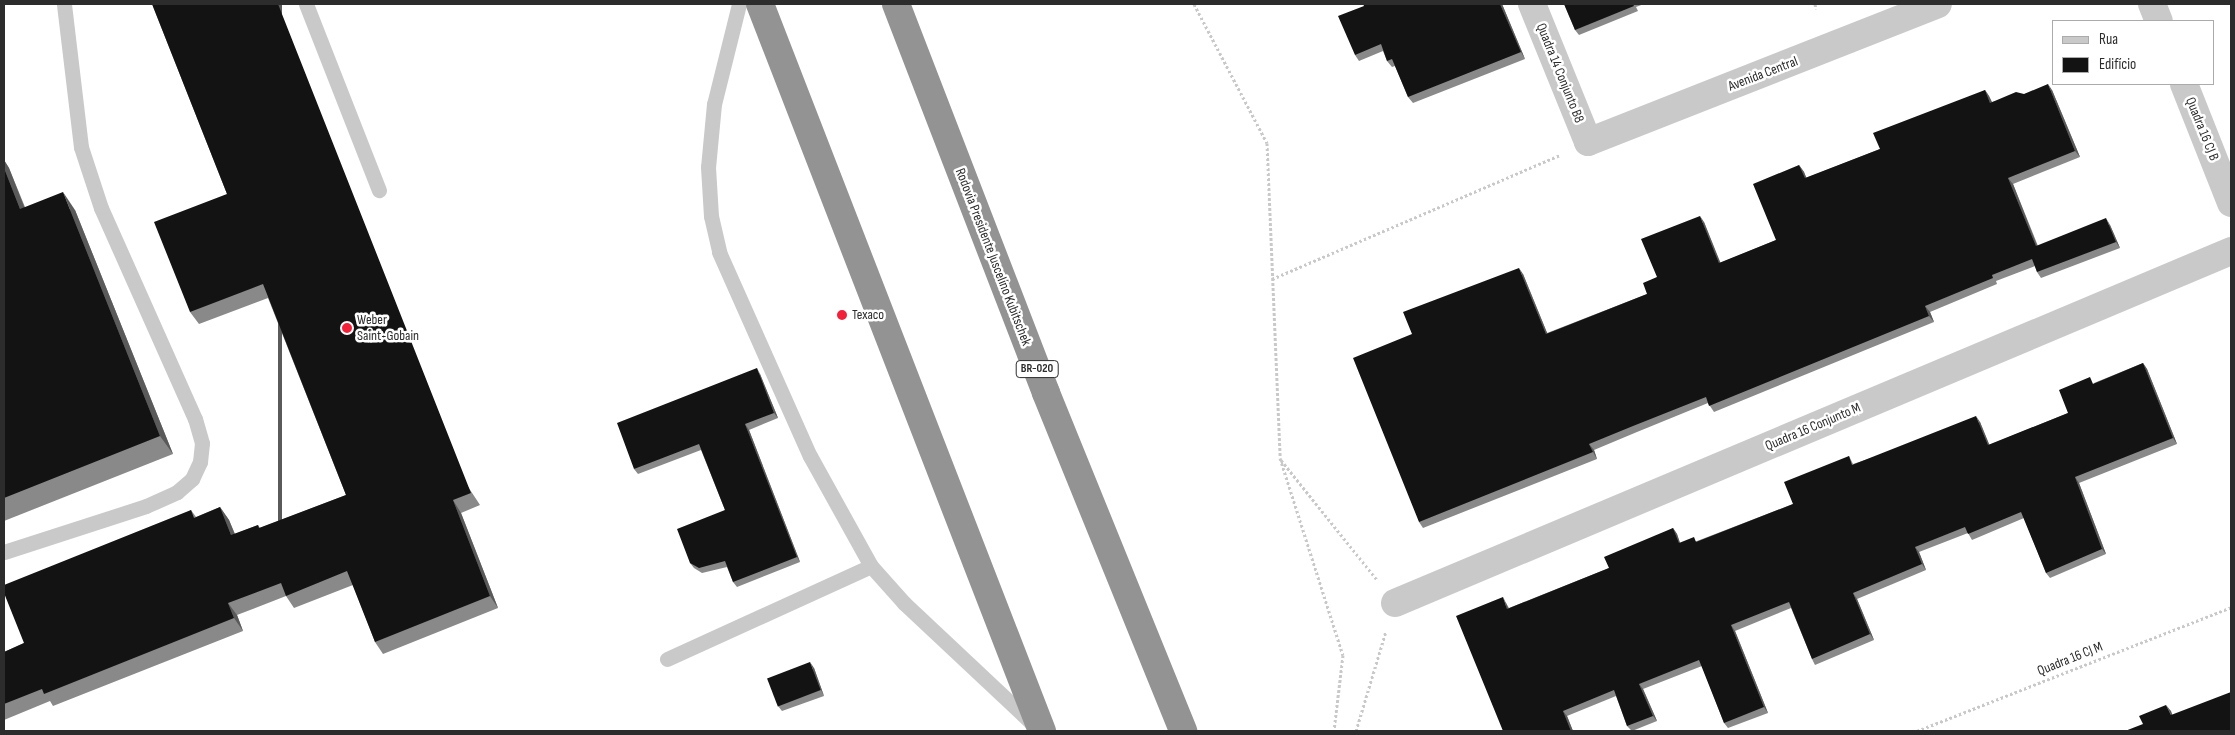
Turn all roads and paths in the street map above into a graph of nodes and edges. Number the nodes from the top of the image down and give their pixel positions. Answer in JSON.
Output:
{"nodes":[{"id":1,"x":64,"y":4,"type":"edge"},
{"id":2,"x":306,"y":4,"type":"edge"},
{"id":3,"x":738,"y":4,"type":"edge"},
{"id":4,"x":760,"y":4,"type":"edge"},
{"id":5,"x":896,"y":4,"type":"edge"},
{"id":6,"x":1194,"y":4,"type":"edge"},
{"id":7,"x":1532,"y":4,"type":"edge"},
{"id":8,"x":1814,"y":4,"type":"edge"},
{"id":9,"x":1938,"y":4,"type":"edge"},
{"id":10,"x":2152,"y":4,"type":"edge"},
{"id":11,"x":1816,"y":9,"type":"dead end"},
{"id":12,"x":2159,"y":20,"type":"edge"},
{"id":13,"x":2184,"y":85,"type":"edge"},
{"id":14,"x":1588,"y":142,"type":"junction"},
{"id":15,"x":379,"y":190,"type":"dead end"},
{"id":16,"x":2231,"y":203,"type":"edge"},
{"id":17,"x":2231,"y":251,"type":"edge"},
{"id":18,"x":1272,"y":279,"type":"junction"},
{"id":19,"x":1280,"y":458,"type":"junction"},
{"id":20,"x":4,"y":552,"type":"edge"},
{"id":21,"x":871,"y":566,"type":"junction"},
{"id":22,"x":1395,"y":603,"type":"junction"},
{"id":23,"x":2231,"y":607,"type":"edge"},
{"id":24,"x":666,"y":658,"type":"dead end"},
{"id":25,"x":1041,"y":731,"type":"edge"},
{"id":26,"x":1183,"y":731,"type":"edge"},
{"id":27,"x":1334,"y":731,"type":"edge"},
{"id":28,"x":1357,"y":731,"type":"edge"},
{"id":29,"x":1917,"y":731,"type":"edge"}],
"edges":[{"from":1,"to":20,"type":"lane"},
{"from":2,"to":15,"type":"lane"},
{"from":3,"to":21,"type":"lane"},
{"from":4,"to":25,"type":"highway"},
{"from":5,"to":26,"type":"highway","name":"Rodovia Presidente Juscelino Kubitschek","number":"BR-020"},
{"from":6,"to":18,"type":"path"},
{"from":7,"to":14,"type":"street","name":"Quadra 14 Conjunto B8"},
{"from":8,"to":11,"type":"path"},
{"from":9,"to":14,"type":"street","name":"Avenida Central"},
{"from":10,"to":12,"type":"street"},
{"from":13,"to":16,"type":"street","name":"Quadra 16 CJ B"},
{"from":14,"to":18,"type":"path"},
{"from":17,"to":22,"type":"street","name":"Quadra 16 Conjunto M"},
{"from":18,"to":19,"type":"path"},
{"from":19,"to":22,"type":"path"},
{"from":19,"to":27,"type":"path"},
{"from":21,"to":24,"type":"lane"},
{"from":21,"to":25,"type":"lane"},
{"from":22,"to":28,"type":"path"},
{"from":23,"to":29,"type":"path","name":"Quadra 16 CJ M"}]}
